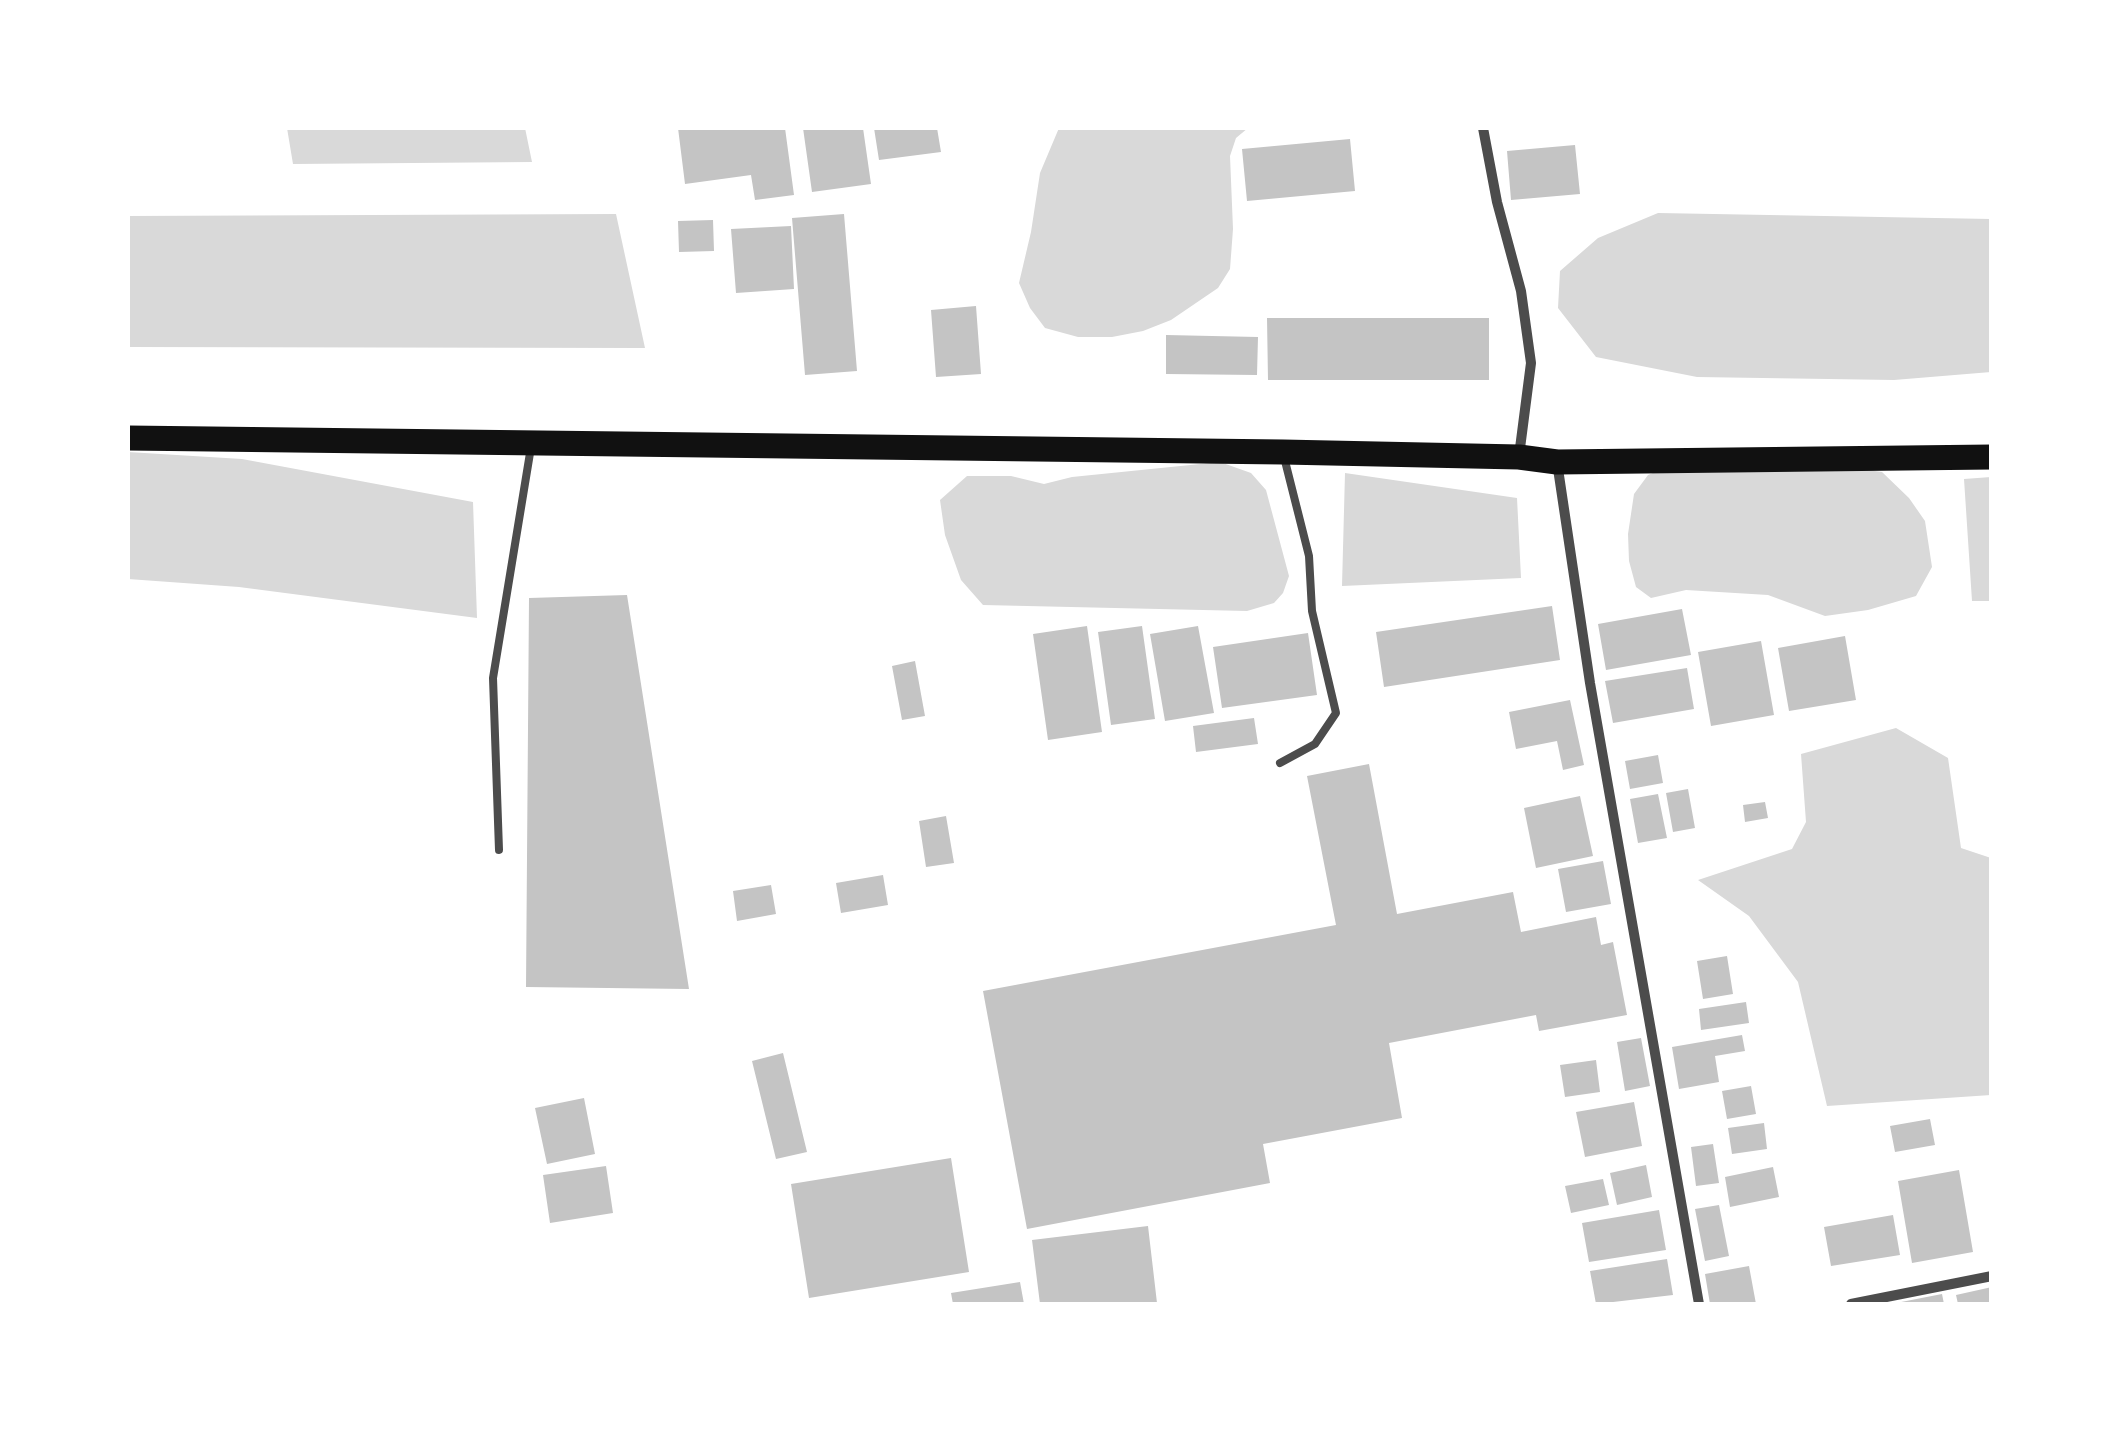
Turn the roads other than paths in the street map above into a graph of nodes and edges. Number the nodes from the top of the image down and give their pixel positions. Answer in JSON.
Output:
{"nodes":[{"id":1,"x":1483,"y":128,"type":"edge"},
{"id":2,"x":128,"y":438,"type":"edge"},
{"id":3,"x":532,"y":443,"type":"junction"},
{"id":4,"x":1283,"y":452,"type":"junction"},
{"id":5,"x":1519,"y":457,"type":"junction"},
{"id":6,"x":1992,"y":457,"type":"edge"},
{"id":7,"x":1558,"y":462,"type":"junction"},
{"id":8,"x":1280,"y":763,"type":"dead end"},
{"id":9,"x":499,"y":850,"type":"dead end"},
{"id":10,"x":1992,"y":1276,"type":"edge"},
{"id":11,"x":1700,"y":1304,"type":"edge"},
{"id":12,"x":1851,"y":1304,"type":"edge"}],
"edges":[{"from":1,"to":5,"type":"street"},
{"from":2,"to":3,"type":"main road"},
{"from":3,"to":4,"type":"main road"},
{"from":3,"to":9,"type":"lane"},
{"from":4,"to":5,"type":"main road"},
{"from":4,"to":8,"type":"lane"},
{"from":5,"to":7,"type":"main road"},
{"from":6,"to":7,"type":"main road"},
{"from":7,"to":11,"type":"street"},
{"from":10,"to":12,"type":"street"}]}
